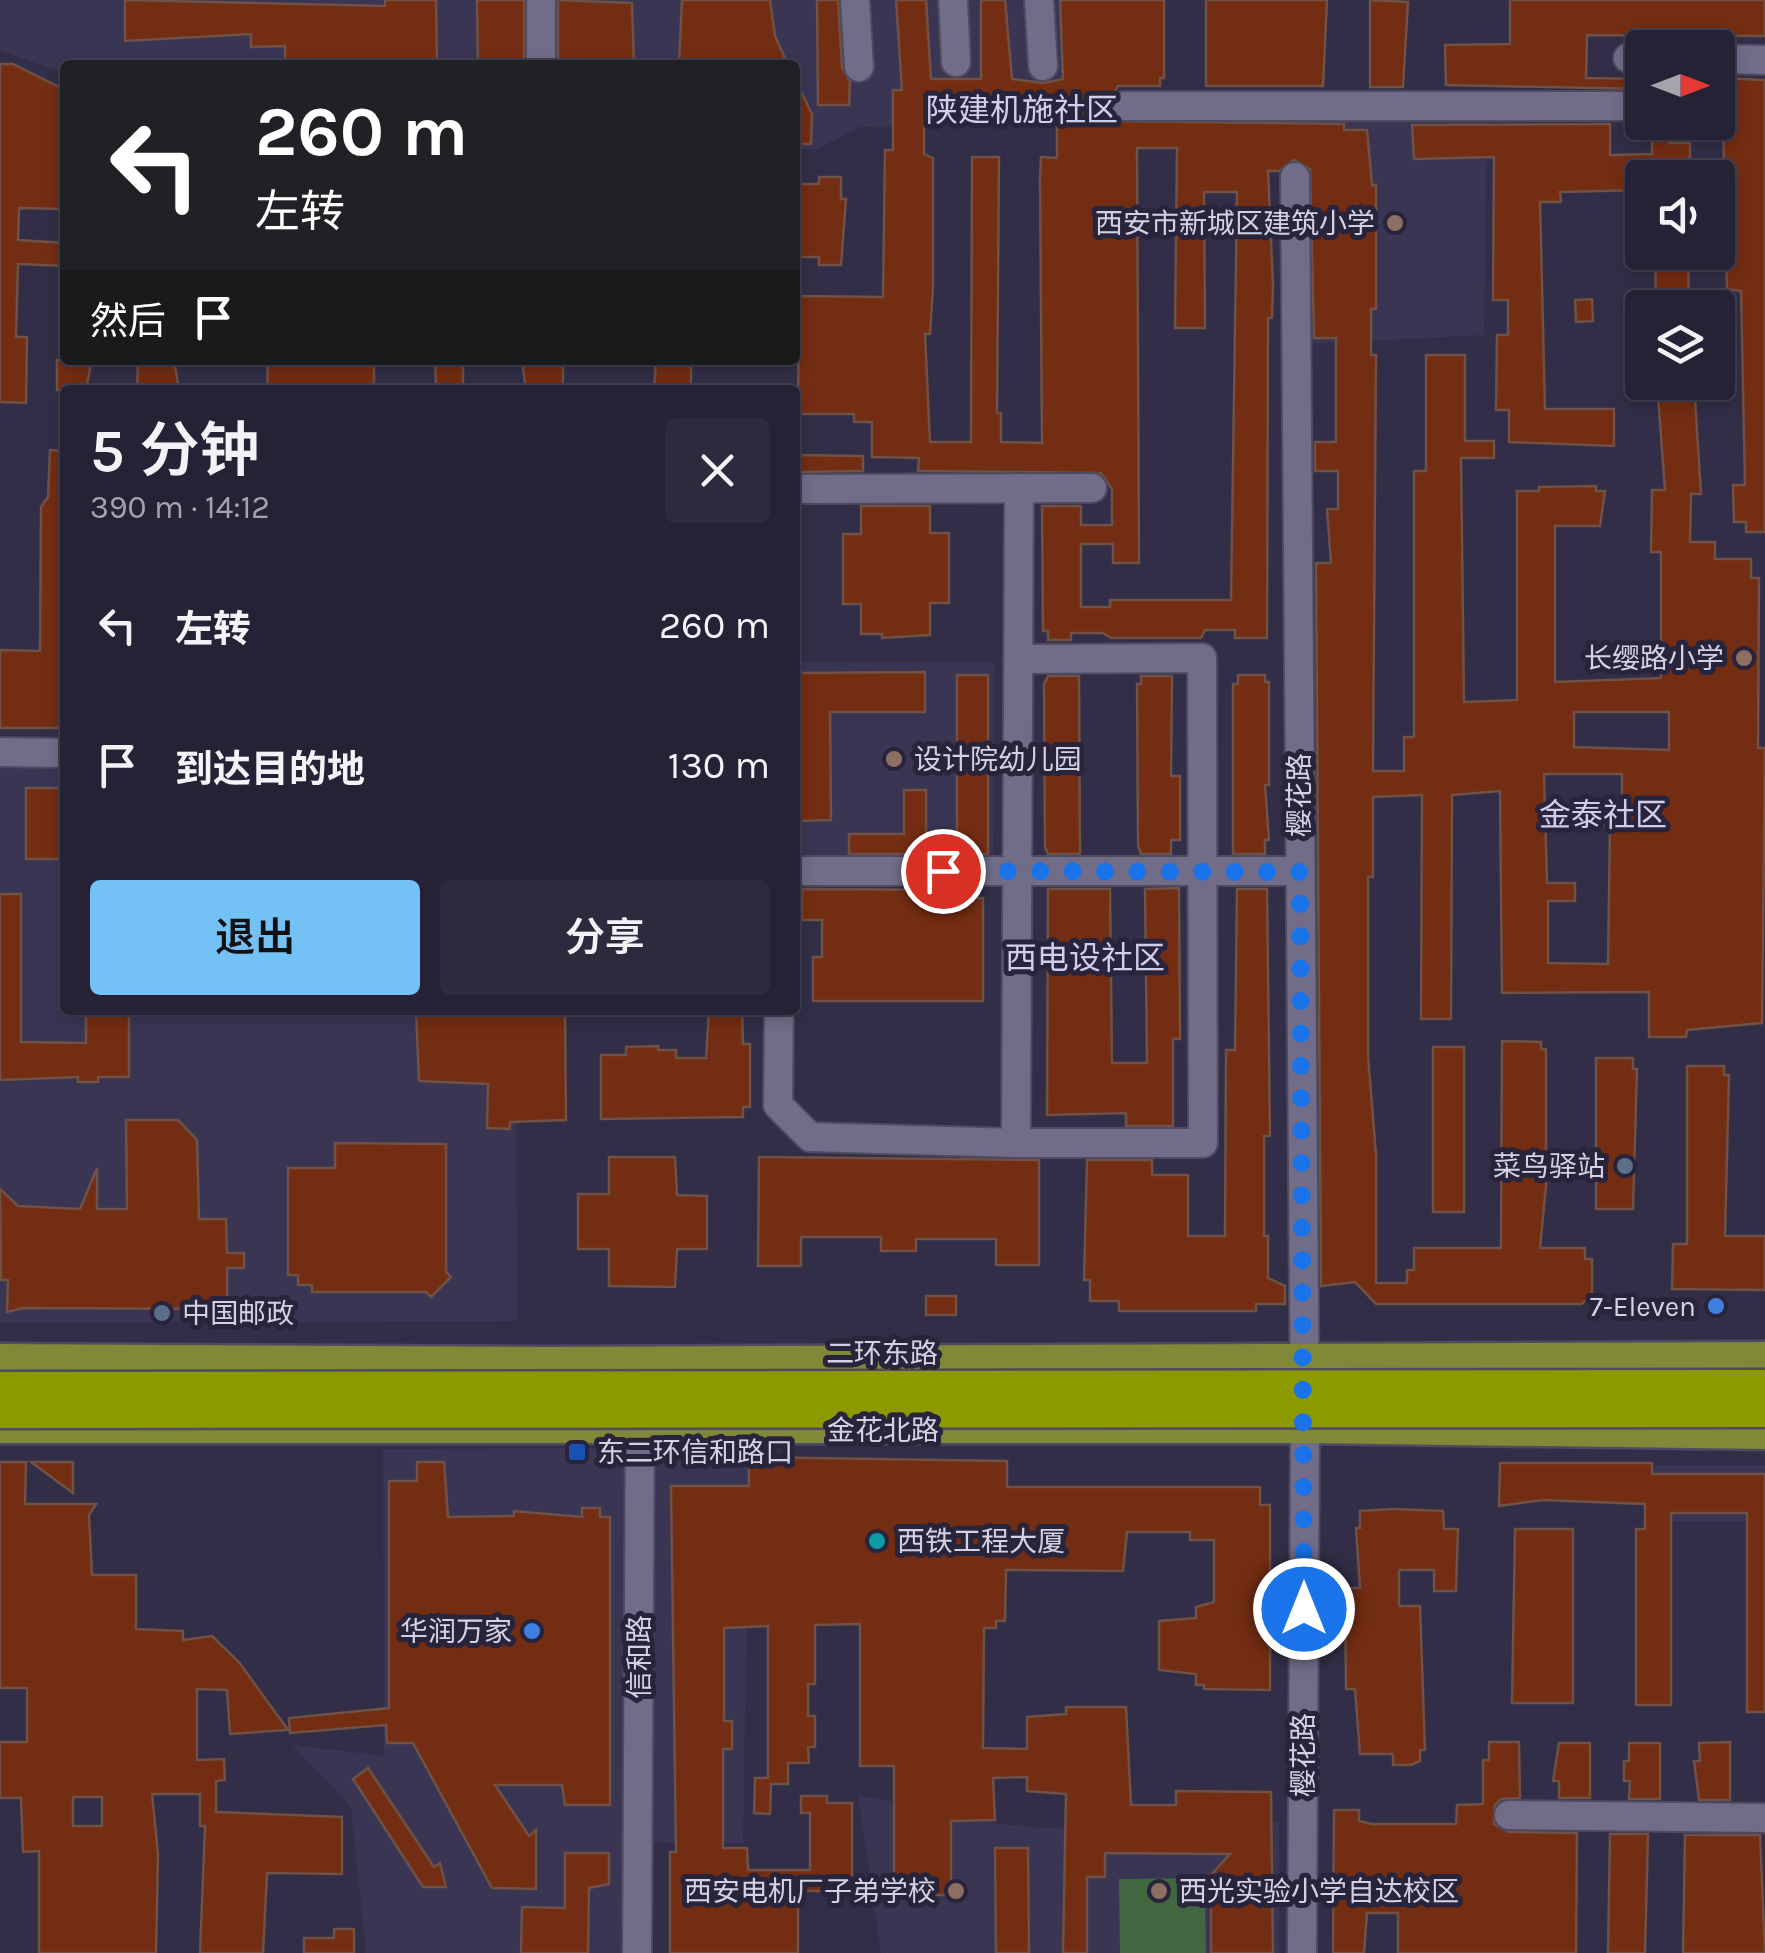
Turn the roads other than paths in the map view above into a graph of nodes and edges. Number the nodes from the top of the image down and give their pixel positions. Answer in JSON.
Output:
{"nodes":[{"id":1,"x":541,"y":0,"type":"edge"},
{"id":2,"x":856,"y":0,"type":"edge"},
{"id":3,"x":953,"y":0,"type":"edge"},
{"id":4,"x":1039,"y":0,"type":"edge"},
{"id":5,"x":1735,"y":59,"type":"edge"},
{"id":6,"x":541,"y":60,"type":"edge"},
{"id":7,"x":1765,"y":60,"type":"edge"},
{"id":8,"x":956,"y":62,"type":"dead end"},
{"id":9,"x":858,"y":66,"type":"dead end"},
{"id":10,"x":1043,"y":66,"type":"dead end"},
{"id":11,"x":1124,"y":106,"type":"dead end"},
{"id":12,"x":1625,"y":106,"type":"edge"},
{"id":13,"x":1294,"y":177,"type":"dead end"},
{"id":14,"x":1020,"y":488,"type":"junction"},
{"id":15,"x":1092,"y":488,"type":"dead end"},
{"id":16,"x":800,"y":490,"type":"edge"},
{"id":17,"x":1018,"y":659,"type":"junction"},
{"id":18,"x":0,"y":752,"type":"edge"},
{"id":19,"x":60,"y":753,"type":"edge"},
{"id":20,"x":800,"y":871,"type":"edge"},
{"id":21,"x":1017,"y":871,"type":"junction"},
{"id":22,"x":1203,"y":872,"type":"junction"},
{"id":23,"x":1300,"y":872,"type":"junction"},
{"id":24,"x":779,"y":1015,"type":"edge"},
{"id":25,"x":1016,"y":1143,"type":"junction"},
{"id":26,"x":1765,"y":1342,"type":"edge"},
{"id":27,"x":1765,"y":1357,"type":"edge"},
{"id":28,"x":1606,"y":1358,"type":"junction"},
{"id":29,"x":0,"y":1359,"type":"edge"},
{"id":30,"x":1304,"y":1360,"type":"junction"},
{"id":31,"x":640,"y":1361,"type":"junction"},
{"id":32,"x":1765,"y":1385,"type":"edge"},
{"id":33,"x":0,"y":1387,"type":"edge"},
{"id":34,"x":1765,"y":1412,"type":"edge"},
{"id":35,"x":0,"y":1413,"type":"edge"},
{"id":36,"x":0,"y":1428,"type":"edge"},
{"id":37,"x":1305,"y":1428,"type":"junction"},
{"id":38,"x":640,"y":1431,"type":"junction"},
{"id":39,"x":1765,"y":1434,"type":"edge"},
{"id":40,"x":1509,"y":1815,"type":"dead end"},
{"id":41,"x":1765,"y":1818,"type":"edge"},
{"id":42,"x":638,"y":1953,"type":"edge"},
{"id":43,"x":1302,"y":1953,"type":"edge"}],
"edges":[{"from":1,"to":6,"type":"street"},
{"from":2,"to":9,"type":"street"},
{"from":3,"to":8,"type":"street"},
{"from":4,"to":10,"type":"street"},
{"from":5,"to":7,"type":"street"},
{"from":11,"to":12,"type":"street"},
{"from":13,"to":23,"type":"street","name":"樱花路"},
{"from":14,"to":15,"type":"street"},
{"from":14,"to":16,"type":"street"},
{"from":14,"to":17,"type":"street"},
{"from":17,"to":21,"type":"street"},
{"from":17,"to":22,"type":"street"},
{"from":18,"to":19,"type":"street"},
{"from":20,"to":21,"type":"street"},
{"from":21,"to":22,"type":"street"},
{"from":21,"to":25,"type":"street"},
{"from":22,"to":23,"type":"street"},
{"from":22,"to":25,"type":"street"},
{"from":23,"to":30,"type":"street","name":"樱花路"},
{"from":24,"to":25,"type":"street"},
{"from":26,"to":28,"type":"main road"},
{"from":27,"to":28,"type":"main road"},
{"from":28,"to":30,"type":"main road"},
{"from":29,"to":31,"type":"main road"},
{"from":30,"to":31,"type":"main road"},
{"from":30,"to":37,"type":"street","name":"樱花路"},
{"from":31,"to":38,"type":"street","name":"信和路"},
{"from":32,"to":33,"type":"highway","name":"二环东路","bridge":true},
{"from":34,"to":35,"type":"highway","bridge":true},
{"from":36,"to":38,"type":"main road","name":"金花北路"},
{"from":37,"to":38,"type":"main road","name":"金花北路"},
{"from":37,"to":39,"type":"main road","name":"金花北路"},
{"from":37,"to":43,"type":"street","name":"樱花路"},
{"from":38,"to":42,"type":"street","name":"信和路"},
{"from":40,"to":41,"type":"street"}]}
